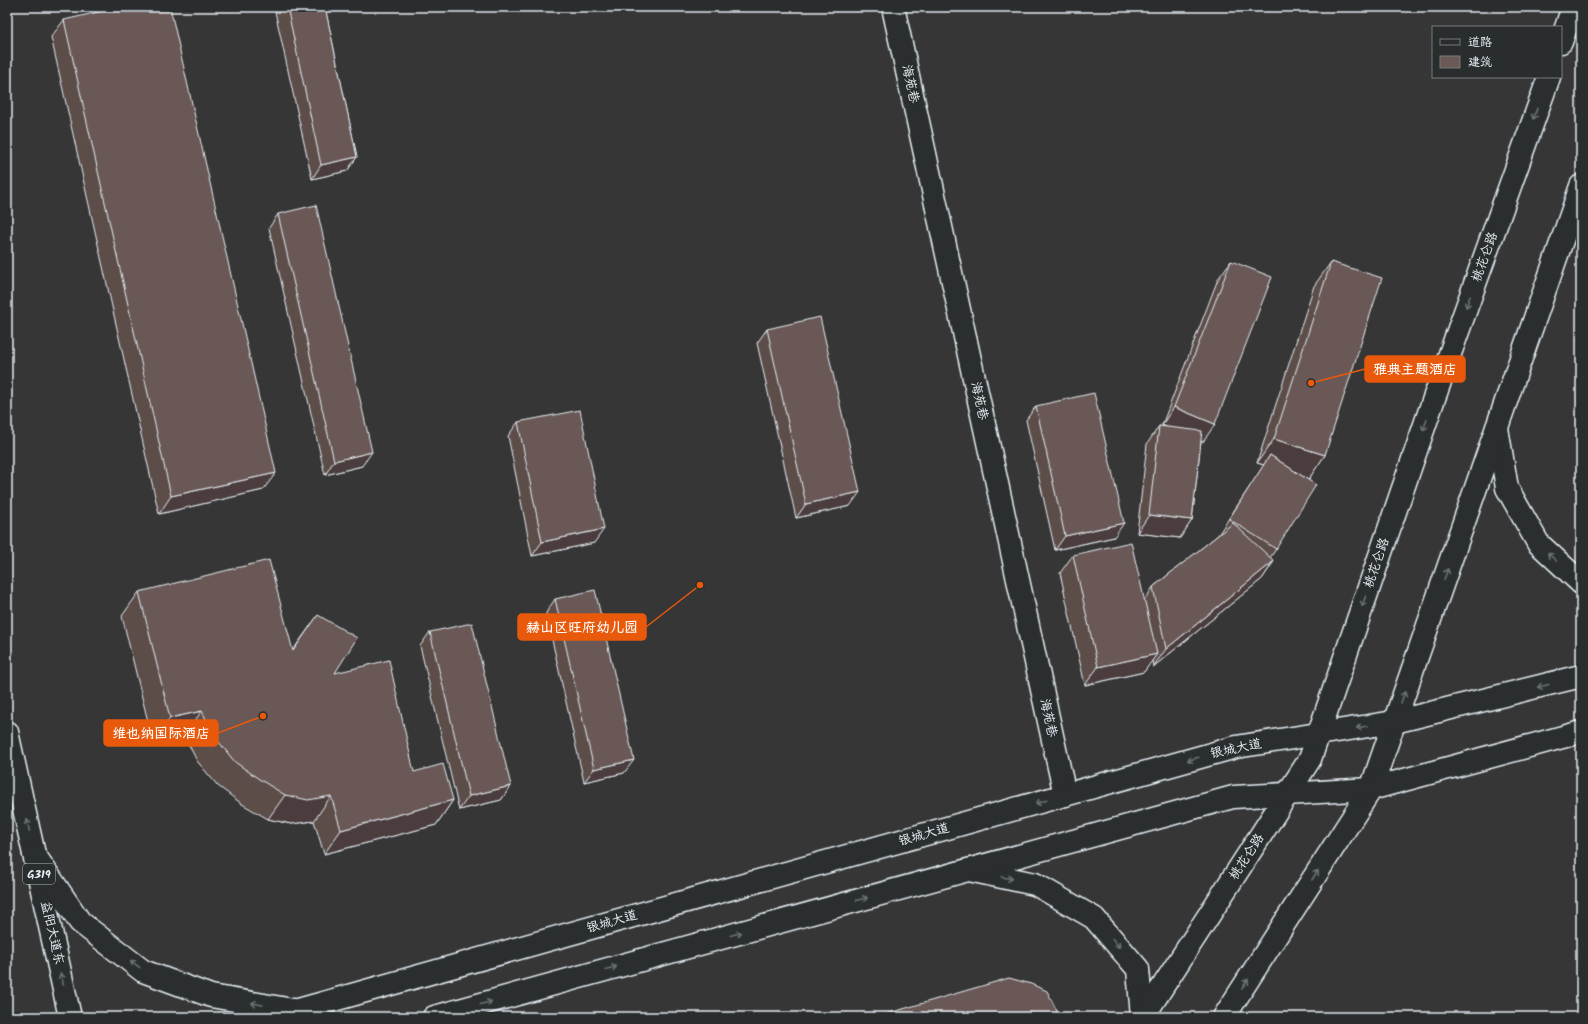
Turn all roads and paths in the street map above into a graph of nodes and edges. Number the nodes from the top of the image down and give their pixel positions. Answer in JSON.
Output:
{"nodes":[{"id":1,"x":893,"y":7,"type":"edge"},
{"id":2,"x":1574,"y":7,"type":"edge"},
{"id":3,"x":1562,"y":39,"type":"edge"},
{"id":4,"x":1549,"y":78,"type":"edge"},
{"id":5,"x":1581,"y":186,"type":"edge"},
{"id":6,"x":1496,"y":427,"type":"junction"},
{"id":7,"x":1581,"y":583,"type":"edge"},
{"id":8,"x":1581,"y":676,"type":"edge"},
{"id":9,"x":1394,"y":722,"type":"junction"},
{"id":10,"x":7,"y":732,"type":"edge"},
{"id":11,"x":1581,"y":732,"type":"edge"},
{"id":12,"x":1318,"y":734,"type":"junction"},
{"id":13,"x":1371,"y":789,"type":"junction"},
{"id":14,"x":1287,"y":794,"type":"junction"},
{"id":15,"x":1065,"y":795,"type":"junction"},
{"id":16,"x":34,"y":854,"type":"junction"},
{"id":17,"x":969,"y":870,"type":"junction"},
{"id":18,"x":296,"y":1010,"type":"junction"},
{"id":19,"x":70,"y":1017,"type":"edge"},
{"id":20,"x":272,"y":1017,"type":"edge"},
{"id":21,"x":434,"y":1017,"type":"edge"},
{"id":22,"x":1142,"y":1017,"type":"edge"},
{"id":23,"x":1224,"y":1017,"type":"edge"}],
"edges":[{"from":1,"to":15,"type":"main road","name":"海苑巷"},
{"from":2,"to":3,"type":"main road"},
{"from":4,"to":12,"type":"main road","name":"桃花仑路","one_way":true},
{"from":5,"to":6,"type":"main road"},
{"from":7,"to":6,"type":"main road","one_way":true},
{"from":9,"to":6,"type":"main road","one_way":true},
{"from":8,"to":9,"type":"main road","name":"银城大道","one_way":true},
{"from":9,"to":12,"type":"main road","name":"银城大道","one_way":true},
{"from":9,"to":13,"type":"main road"},
{"from":16,"to":10,"type":"main road","name":"益阳大道东","number":"G319","one_way":true},
{"from":11,"to":13,"type":"main road"},
{"from":12,"to":14,"type":"main road","name":"桃花仑路"},
{"from":12,"to":15,"type":"main road","name":"银城大道","one_way":true},
{"from":13,"to":14,"type":"main road"},
{"from":23,"to":13,"type":"main road","one_way":true},
{"from":14,"to":17,"type":"main road"},
{"from":14,"to":22,"type":"main road","name":"桃花仑路"},
{"from":15,"to":18,"type":"main road","name":"银城大道","one_way":true},
{"from":18,"to":16,"type":"main road","one_way":true},
{"from":19,"to":16,"type":"main road","name":"益阳大道东","number":"G319","one_way":true},
{"from":21,"to":17,"type":"main road","one_way":true},
{"from":17,"to":22,"type":"main road","one_way":true},
{"from":18,"to":20,"type":"main road","name":"银城大道"}]}
